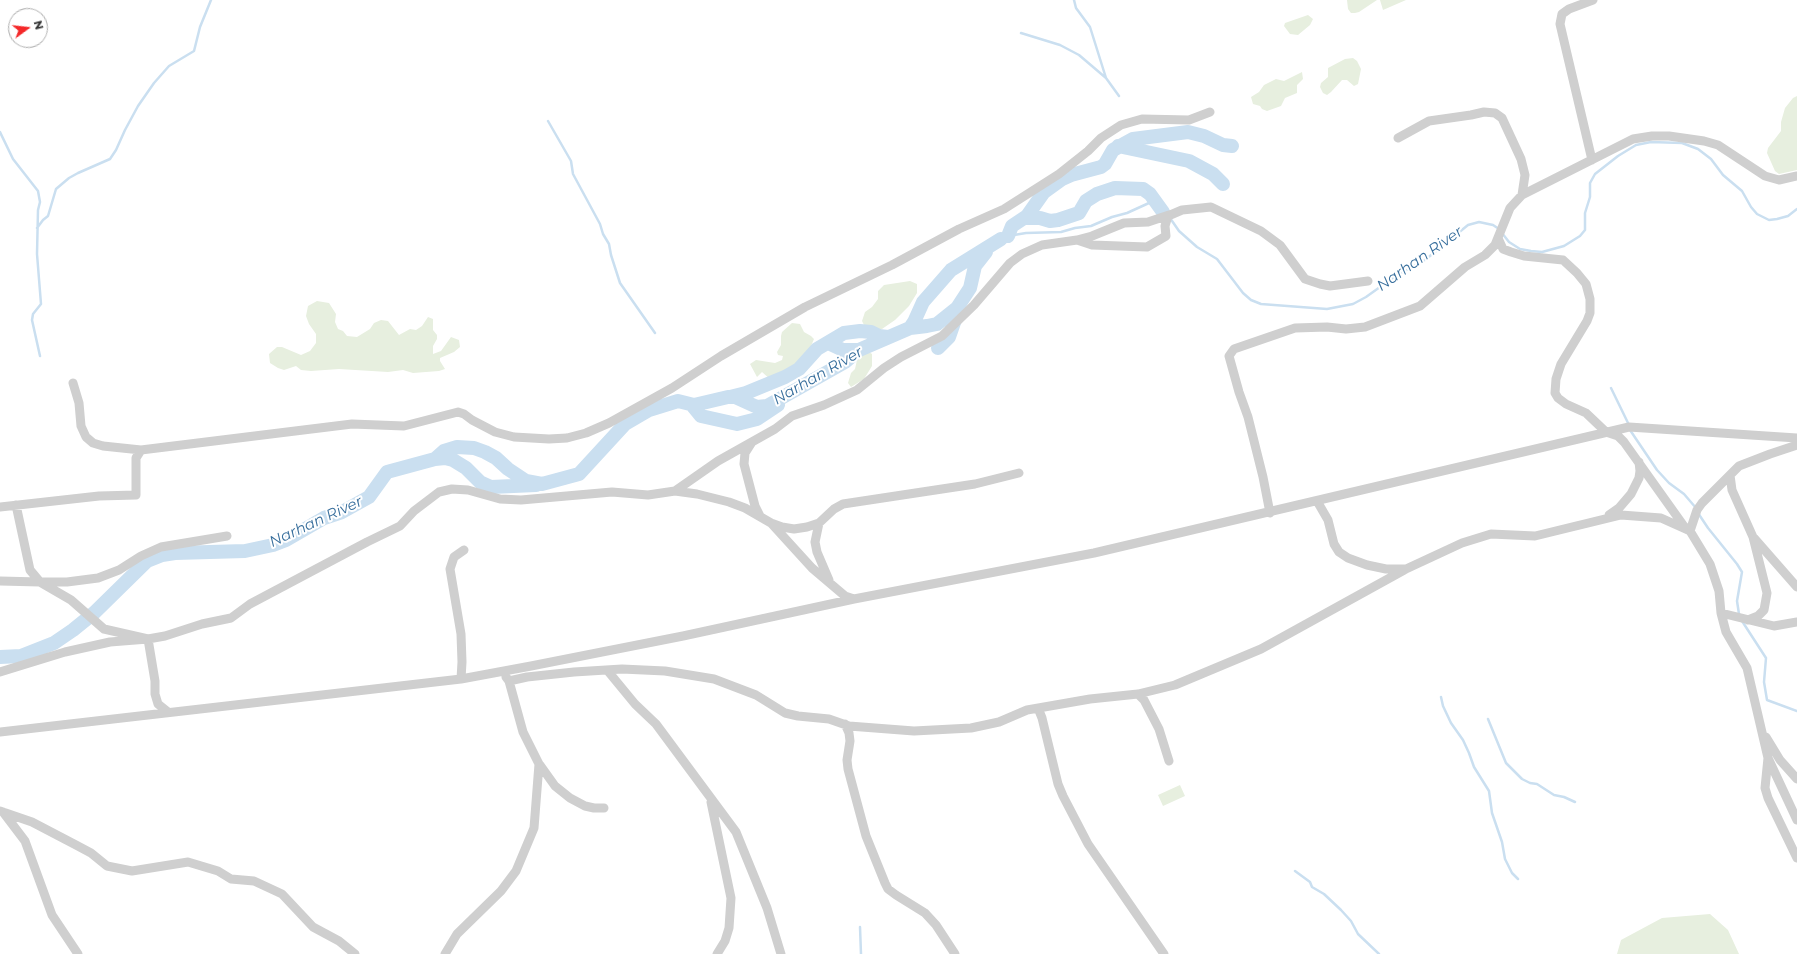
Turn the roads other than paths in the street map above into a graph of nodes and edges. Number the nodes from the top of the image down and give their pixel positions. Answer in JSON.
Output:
{"nodes":[{"id":1,"x":1593,"y":0,"type":"edge"},
{"id":2,"x":1210,"y":112,"type":"dead end"},
{"id":3,"x":1398,"y":138,"type":"dead end"},
{"id":4,"x":1592,"y":160,"type":"junction"},
{"id":5,"x":1797,"y":176,"type":"edge"},
{"id":6,"x":1522,"y":195,"type":"junction"},
{"id":7,"x":1170,"y":214,"type":"junction"},
{"id":8,"x":1498,"y":238,"type":"junction"},
{"id":9,"x":1077,"y":240,"type":"junction"},
{"id":10,"x":1368,"y":281,"type":"dead end"},
{"id":11,"x":73,"y":383,"type":"dead end"},
{"id":12,"x":1606,"y":432,"type":"junction"},
{"id":13,"x":1797,"y":438,"type":"edge"},
{"id":14,"x":754,"y":440,"type":"junction"},
{"id":15,"x":1797,"y":445,"type":"edge"},
{"id":16,"x":141,"y":450,"type":"junction"},
{"id":17,"x":1639,"y":462,"type":"junction"},
{"id":18,"x":1019,"y":473,"type":"dead end"},
{"id":19,"x":1730,"y":475,"type":"junction"},
{"id":20,"x":675,"y":491,"type":"junction"},
{"id":21,"x":1317,"y":501,"type":"junction"},
{"id":22,"x":16,"y":505,"type":"junction"},
{"id":23,"x":0,"y":506,"type":"edge"},
{"id":24,"x":1270,"y":513,"type":"junction"},
{"id":25,"x":760,"y":516,"type":"junction"},
{"id":26,"x":1605,"y":519,"type":"junction"},
{"id":27,"x":771,"y":523,"type":"junction"},
{"id":28,"x":818,"y":523,"type":"junction"},
{"id":29,"x":1688,"y":530,"type":"junction"},
{"id":30,"x":227,"y":536,"type":"dead end"},
{"id":31,"x":1753,"y":537,"type":"junction"},
{"id":32,"x":464,"y":550,"type":"dead end"},
{"id":33,"x":1406,"y":569,"type":"junction"},
{"id":34,"x":0,"y":580,"type":"edge"},
{"id":35,"x":40,"y":582,"type":"junction"},
{"id":36,"x":832,"y":586,"type":"junction"},
{"id":37,"x":1797,"y":587,"type":"edge"},
{"id":38,"x":854,"y":599,"type":"junction"},
{"id":39,"x":1722,"y":613,"type":"junction"},
{"id":40,"x":1748,"y":620,"type":"junction"},
{"id":41,"x":1797,"y":622,"type":"edge"},
{"id":42,"x":148,"y":639,"type":"junction"},
{"id":43,"x":607,"y":670,"type":"junction"},
{"id":44,"x":501,"y":671,"type":"junction"},
{"id":45,"x":0,"y":672,"type":"edge"},
{"id":46,"x":460,"y":679,"type":"junction"},
{"id":47,"x":509,"y":681,"type":"junction"},
{"id":48,"x":1138,"y":694,"type":"junction"},
{"id":49,"x":1038,"y":708,"type":"junction"},
{"id":50,"x":168,"y":712,"type":"junction"},
{"id":51,"x":845,"y":724,"type":"junction"},
{"id":52,"x":1762,"y":728,"type":"junction"},
{"id":53,"x":0,"y":732,"type":"edge"},
{"id":54,"x":1768,"y":758,"type":"junction"},
{"id":55,"x":1169,"y":762,"type":"dead end"},
{"id":56,"x":539,"y":764,"type":"junction"},
{"id":57,"x":1797,"y":779,"type":"edge"},
{"id":58,"x":710,"y":796,"type":"junction"},
{"id":59,"x":604,"y":808,"type":"dead end"},
{"id":60,"x":2,"y":811,"type":"edge"},
{"id":61,"x":1795,"y":814,"type":"edge"},
{"id":62,"x":1797,"y":820,"type":"edge"},
{"id":63,"x":1797,"y":858,"type":"edge"},
{"id":64,"x":78,"y":954,"type":"edge"},
{"id":65,"x":355,"y":954,"type":"edge"},
{"id":66,"x":445,"y":954,"type":"edge"},
{"id":67,"x":717,"y":954,"type":"edge"},
{"id":68,"x":781,"y":954,"type":"edge"},
{"id":69,"x":955,"y":954,"type":"edge"},
{"id":70,"x":1164,"y":954,"type":"edge"}],
"edges":[{"from":1,"to":4,"type":"street"},
{"from":2,"to":16,"type":"street"},
{"from":3,"to":6,"type":"street"},
{"from":4,"to":5,"type":"street"},
{"from":4,"to":6,"type":"street"},
{"from":6,"to":8,"type":"street"},
{"from":7,"to":9,"type":"street"},
{"from":7,"to":9,"type":"street"},
{"from":7,"to":10,"type":"street"},
{"from":8,"to":12,"type":"street"},
{"from":8,"to":24,"type":"street"},
{"from":9,"to":14,"type":"street"},
{"from":11,"to":16,"type":"street"},
{"from":12,"to":13,"type":"street"},
{"from":12,"to":17,"type":"street"},
{"from":12,"to":21,"type":"street"},
{"from":14,"to":20,"type":"street"},
{"from":14,"to":25,"type":"street"},
{"from":15,"to":19,"type":"street"},
{"from":16,"to":22,"type":"street"},
{"from":17,"to":26,"type":"street"},
{"from":17,"to":29,"type":"street"},
{"from":18,"to":28,"type":"street"},
{"from":19,"to":29,"type":"street"},
{"from":19,"to":31,"type":"street"},
{"from":20,"to":25,"type":"street"},
{"from":20,"to":42,"type":"street"},
{"from":21,"to":24,"type":"street"},
{"from":21,"to":33,"type":"street"},
{"from":22,"to":23,"type":"street"},
{"from":22,"to":35,"type":"street"},
{"from":24,"to":38,"type":"street"},
{"from":25,"to":27,"type":"street"},
{"from":26,"to":29,"type":"street"},
{"from":26,"to":33,"type":"street"},
{"from":27,"to":28,"type":"street"},
{"from":27,"to":36,"type":"street"},
{"from":28,"to":36,"type":"street"},
{"from":29,"to":39,"type":"street"},
{"from":30,"to":35,"type":"street"},
{"from":31,"to":37,"type":"street"},
{"from":31,"to":40,"type":"street"},
{"from":32,"to":46,"type":"street"},
{"from":33,"to":48,"type":"street"},
{"from":34,"to":35,"type":"street"},
{"from":35,"to":42,"type":"street"},
{"from":36,"to":38,"type":"street"},
{"from":38,"to":44,"type":"street"},
{"from":39,"to":40,"type":"street"},
{"from":39,"to":52,"type":"street"},
{"from":40,"to":41,"type":"street"},
{"from":42,"to":45,"type":"street"},
{"from":42,"to":50,"type":"street"},
{"from":43,"to":47,"type":"street"},
{"from":43,"to":51,"type":"street"},
{"from":43,"to":58,"type":"street"},
{"from":44,"to":46,"type":"street"},
{"from":44,"to":47,"type":"street"},
{"from":46,"to":50,"type":"street"},
{"from":47,"to":56,"type":"street"},
{"from":48,"to":49,"type":"street"},
{"from":48,"to":55,"type":"street"},
{"from":49,"to":51,"type":"street"},
{"from":49,"to":70,"type":"street"},
{"from":50,"to":53,"type":"street"},
{"from":51,"to":69,"type":"street"},
{"from":52,"to":54,"type":"street"},
{"from":52,"to":57,"type":"street"},
{"from":54,"to":61,"type":"street"},
{"from":54,"to":63,"type":"street"},
{"from":56,"to":59,"type":"street"},
{"from":56,"to":66,"type":"street"},
{"from":58,"to":67,"type":"street"},
{"from":58,"to":68,"type":"street"},
{"from":60,"to":64,"type":"street"},
{"from":60,"to":65,"type":"street"},
{"from":61,"to":62,"type":"street"}]}
